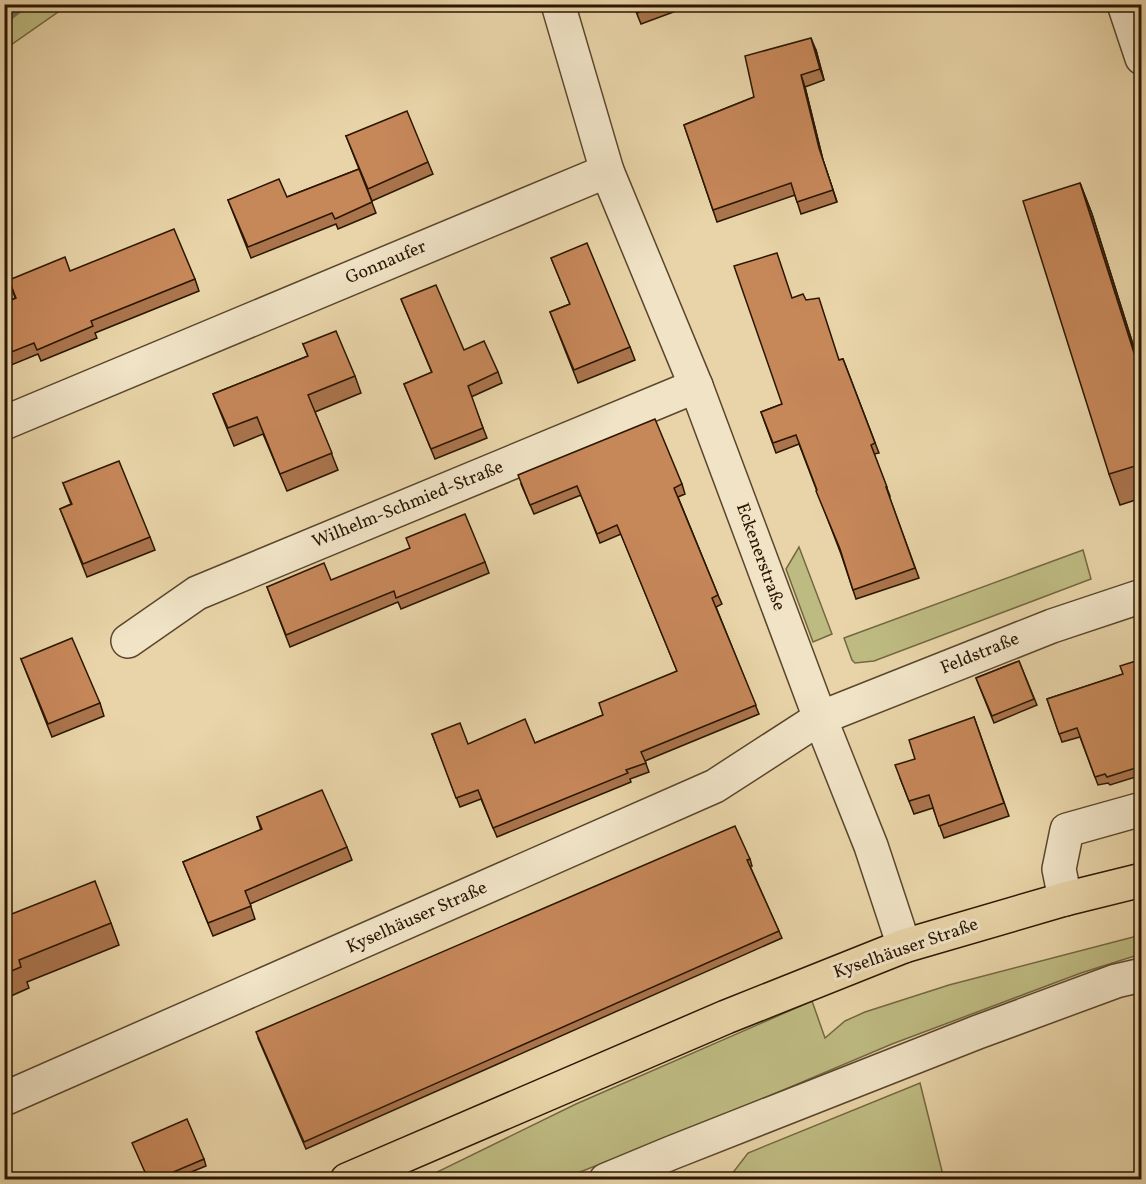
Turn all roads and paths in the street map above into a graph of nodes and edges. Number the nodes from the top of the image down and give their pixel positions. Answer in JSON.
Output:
{"nodes":[{"id":1,"x":558,"y":4,"type":"edge"},
{"id":2,"x":1124,"y":4,"type":"edge"},
{"id":3,"x":1142,"y":58,"type":"edge"},
{"id":4,"x":607,"y":171,"type":"junction"},
{"id":5,"x":696,"y":386,"type":"junction"},
{"id":6,"x":4,"y":423,"type":"edge"},
{"id":7,"x":1142,"y":596,"type":"edge"},
{"id":8,"x":128,"y":641,"type":"dead end"},
{"id":9,"x":820,"y":718,"type":"junction"},
{"id":10,"x":1142,"y":809,"type":"edge"},
{"id":11,"x":1142,"y":880,"type":"edge"},
{"id":12,"x":1065,"y":899,"type":"junction"},
{"id":13,"x":904,"y":946,"type":"junction"},
{"id":14,"x":1142,"y":975,"type":"edge"},
{"id":15,"x":4,"y":1099,"type":"edge"},
{"id":16,"x":673,"y":1166,"type":"edge"},
{"id":17,"x":347,"y":1179,"type":"edge"},
{"id":18,"x":606,"y":1179,"type":"edge"}],
"edges":[{"from":1,"to":4,"type":"street"},
{"from":2,"to":3,"type":"street"},
{"from":4,"to":5,"type":"street","name":"Eckenerstraße"},
{"from":4,"to":6,"type":"street","name":"Gonnaufer"},
{"from":5,"to":8,"type":"street","name":"Wilhelm-Schmied-Straße"},
{"from":5,"to":9,"type":"street","name":"Eckenerstraße"},
{"from":7,"to":9,"type":"street","name":"Feldstraße"},
{"from":9,"to":13,"type":"street","name":"Eckenerstraße"},
{"from":9,"to":15,"type":"street","name":"Kyselhäuser Straße"},
{"from":10,"to":12,"type":"street"},
{"from":11,"to":12,"type":"main road","name":"Kyselhäuser Straße"},
{"from":12,"to":13,"type":"main road","name":"Kyselhäuser Straße"},
{"from":13,"to":17,"type":"main road","name":"Kyselhäuser Straße"},
{"from":14,"to":16,"type":"street"},
{"from":16,"to":18,"type":"street"}]}
